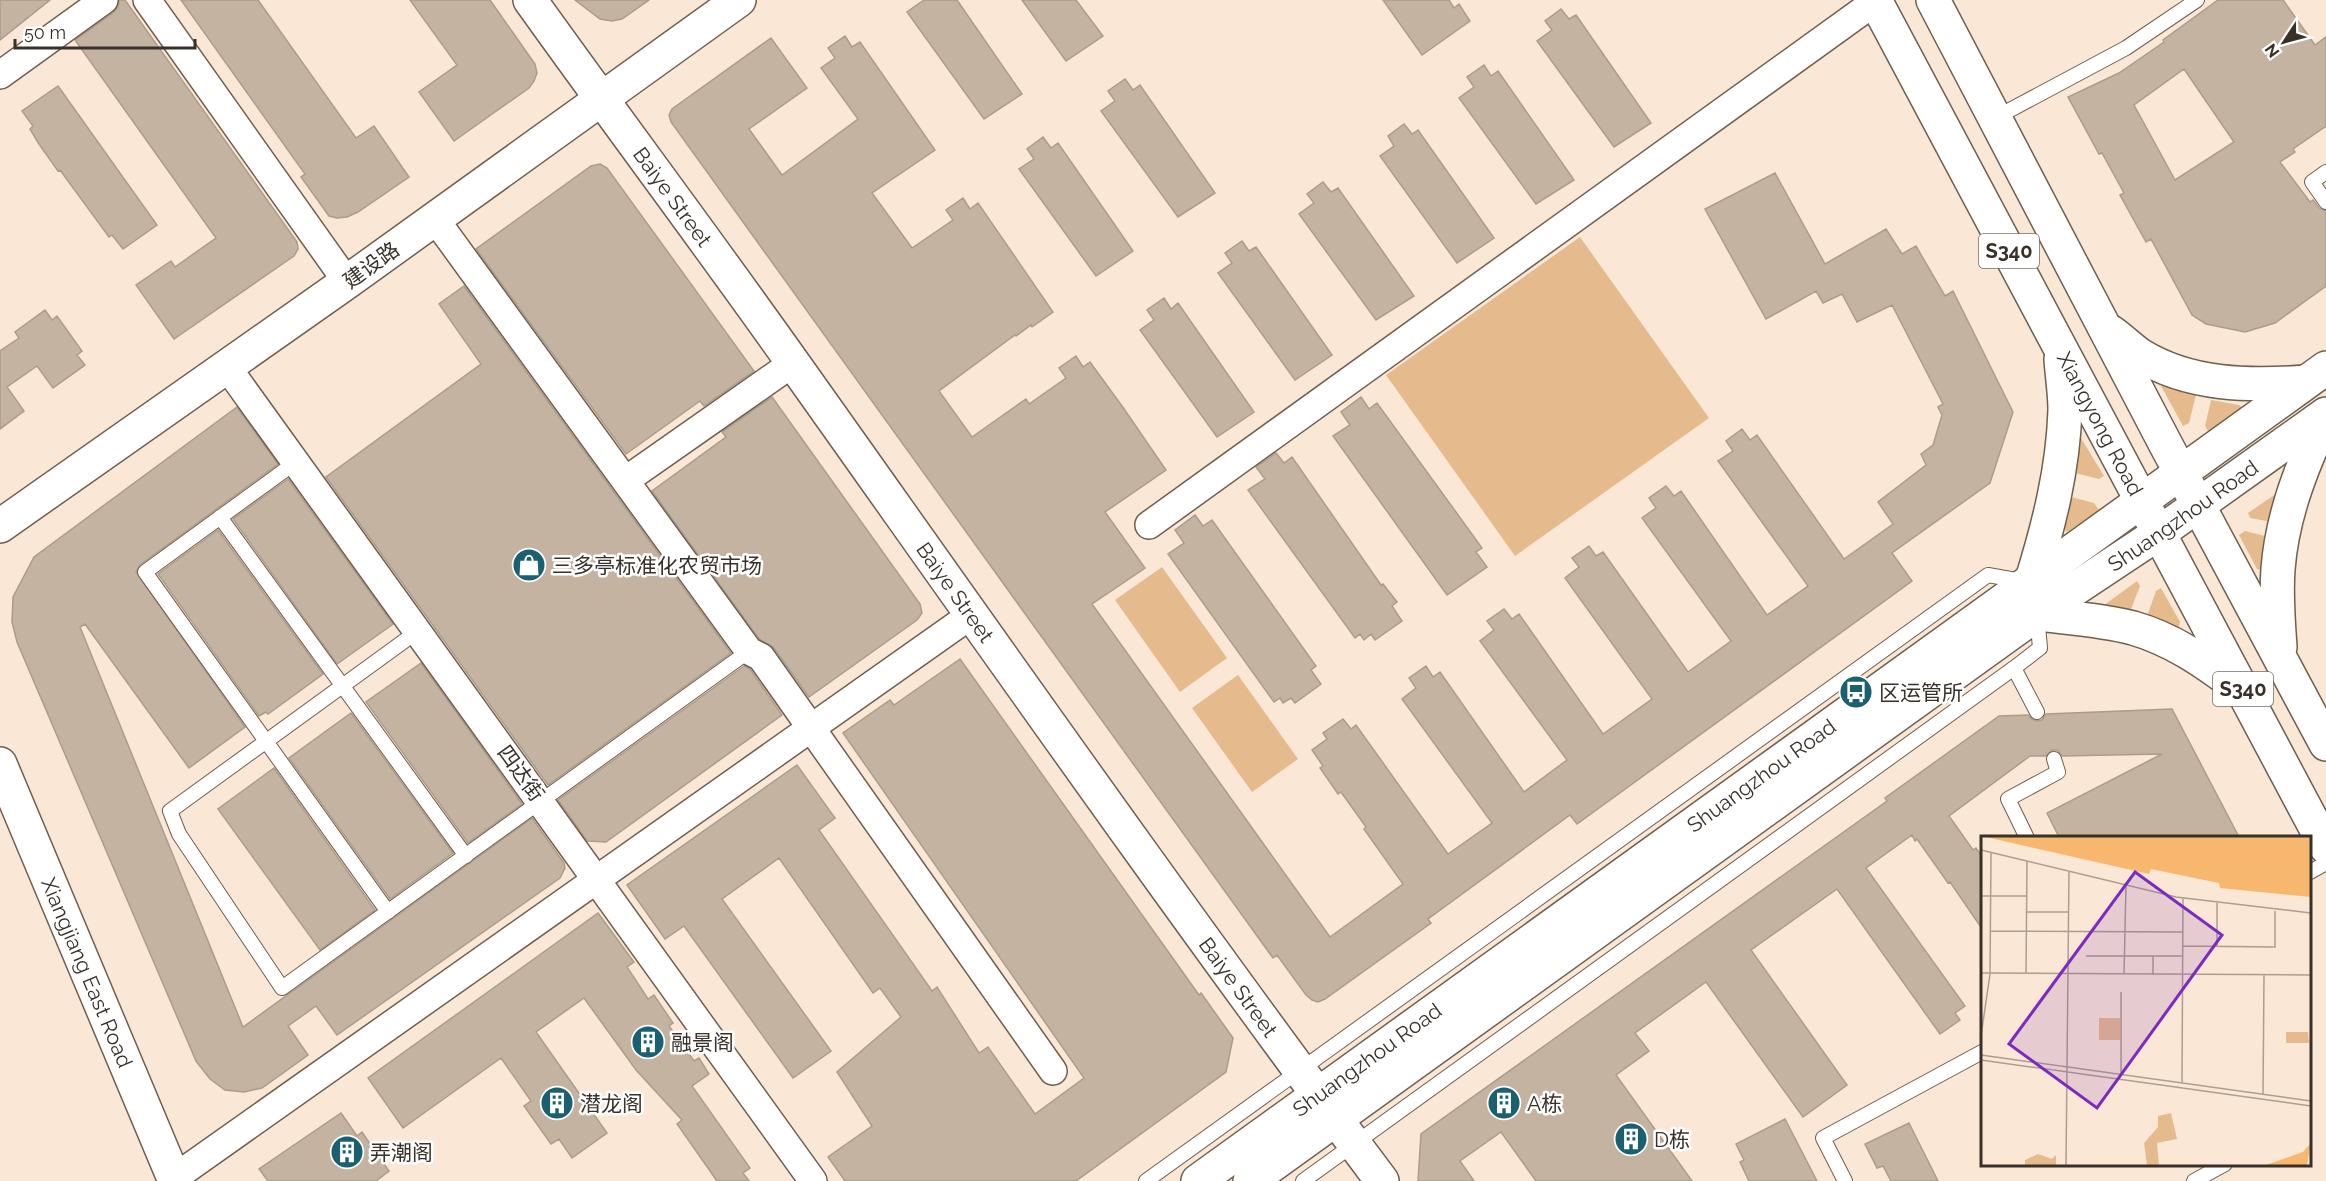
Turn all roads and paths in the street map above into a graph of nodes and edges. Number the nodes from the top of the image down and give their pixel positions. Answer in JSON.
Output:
{"nodes":[{"id":1,"x":104,"y":0,"type":"edge"},
{"id":2,"x":147,"y":0,"type":"edge"},
{"id":3,"x":530,"y":0,"type":"edge"},
{"id":4,"x":739,"y":0,"type":"edge"},
{"id":5,"x":1933,"y":0,"type":"edge"},
{"id":6,"x":2197,"y":0,"type":"edge"},
{"id":7,"x":1876,"y":1,"type":"edge"},
{"id":8,"x":0,"y":75,"type":"edge"},
{"id":9,"x":601,"y":99,"type":"junction"},
{"id":10,"x":1995,"y":118,"type":"junction"},
{"id":11,"x":2326,"y":172,"type":"edge"},
{"id":12,"x":2326,"y":202,"type":"edge"},
{"id":13,"x":435,"y":219,"type":"junction"},
{"id":14,"x":2074,"y":269,"type":"junction"},
{"id":15,"x":347,"y":282,"type":"junction"},
{"id":16,"x":2031,"y":293,"type":"junction"},
{"id":17,"x":2104,"y":326,"type":"junction"},
{"id":18,"x":2060,"y":348,"type":"junction"},
{"id":19,"x":793,"y":363,"type":"junction"},
{"id":20,"x":227,"y":367,"type":"junction"},
{"id":21,"x":2316,"y":375,"type":"edge"},
{"id":22,"x":2326,"y":414,"type":"edge"},
{"id":23,"x":296,"y":462,"type":"junction"},
{"id":24,"x":2181,"y":474,"type":"junction"},
{"id":25,"x":627,"y":480,"type":"junction"},
{"id":26,"x":2142,"y":501,"type":"junction"},
{"id":27,"x":2198,"y":506,"type":"junction"},
{"id":28,"x":220,"y":517,"type":"junction"},
{"id":29,"x":1149,"y":525,"type":"dead end"},
{"id":30,"x":0,"y":526,"type":"edge"},
{"id":31,"x":2159,"y":533,"type":"junction"},
{"id":32,"x":2031,"y":583,"type":"junction"},
{"id":33,"x":2037,"y":614,"type":"junction"},
{"id":34,"x":971,"y":615,"type":"junction"},
{"id":35,"x":418,"y":631,"type":"junction"},
{"id":36,"x":749,"y":651,"type":"junction"},
{"id":37,"x":2282,"y":661,"type":"junction"},
{"id":38,"x":2014,"y":668,"type":"junction"},
{"id":39,"x":342,"y":686,"type":"junction"},
{"id":40,"x":2244,"y":691,"type":"junction"},
{"id":41,"x":2037,"y":712,"type":"dead end"},
{"id":42,"x":811,"y":728,"type":"junction"},
{"id":43,"x":266,"y":741,"type":"junction"},
{"id":44,"x":2326,"y":744,"type":"edge"},
{"id":45,"x":2054,"y":759,"type":"dead end"},
{"id":46,"x":0,"y":764,"type":"edge"},
{"id":47,"x":542,"y":802,"type":"junction"},
{"id":48,"x":2026,"y":836,"type":"edge"},
{"id":49,"x":2325,"y":846,"type":"edge"},
{"id":50,"x":466,"y":856,"type":"junction"},
{"id":51,"x":2311,"y":870,"type":"edge"},
{"id":52,"x":597,"y":878,"type":"junction"},
{"id":53,"x":388,"y":912,"type":"junction"},
{"id":54,"x":1981,"y":1053,"type":"edge"},
{"id":55,"x":1053,"y":1071,"type":"dead end"},
{"id":56,"x":1327,"y":1107,"type":"junction"},
{"id":57,"x":2222,"y":1166,"type":"edge"},
{"id":58,"x":2202,"y":1179,"type":"edge"},
{"id":59,"x":175,"y":1180,"type":"edge"},
{"id":60,"x":813,"y":1181,"type":"edge"},
{"id":61,"x":1146,"y":1181,"type":"edge"},
{"id":62,"x":1198,"y":1181,"type":"edge"},
{"id":63,"x":1250,"y":1181,"type":"edge"},
{"id":64,"x":1303,"y":1181,"type":"edge"},
{"id":65,"x":1382,"y":1181,"type":"edge"},
{"id":66,"x":1845,"y":1181,"type":"edge"}],
"edges":[{"from":1,"to":8,"type":"street"},
{"from":2,"to":15,"type":"street"},
{"from":3,"to":9,"type":"main road","name":"Baiye Street"},
{"from":4,"to":9,"type":"main road","name":"建设路"},
{"from":5,"to":10,"type":"main road","number":"S340"},
{"from":6,"to":10,"type":"lane"},
{"from":7,"to":16,"type":"main road","name":"Xiangyong Road","number":"S340"},
{"from":7,"to":29,"type":"street"},
{"from":9,"to":13,"type":"main road","name":"建设路"},
{"from":9,"to":19,"type":"main road","name":"Baiye Street"},
{"from":10,"to":14,"type":"main road","number":"S340"},
{"from":11,"to":12,"type":"lane"},
{"from":13,"to":15,"type":"main road","name":"建设路"},
{"from":13,"to":25,"type":"street"},
{"from":14,"to":16,"type":"main road"},
{"from":14,"to":17,"type":"main road","number":"S340"},
{"from":15,"to":20,"type":"main road","name":"建设路"},
{"from":16,"to":18,"type":"main road","name":"Xiangyong Road","number":"S340"},
{"from":17,"to":21,"type":"main road"},
{"from":17,"to":24,"type":"main road","number":"S340"},
{"from":18,"to":26,"type":"main road","name":"Xiangyong Road","number":"S340"},
{"from":18,"to":32,"type":"main road"},
{"from":19,"to":25,"type":"street"},
{"from":19,"to":34,"type":"main road","name":"Baiye Street"},
{"from":20,"to":23,"type":"street","name":"四达街"},
{"from":20,"to":30,"type":"main road","name":"建设路"},
{"from":21,"to":24,"type":"main road","name":"Shuangzhou Road"},
{"from":22,"to":27,"type":"main road","name":"Shuangzhou Road"},
{"from":22,"to":37,"type":"main road"},
{"from":23,"to":28,"type":"lane"},
{"from":23,"to":35,"type":"street","name":"四达街"},
{"from":24,"to":26,"type":"main road","name":"Shuangzhou Road"},
{"from":24,"to":27,"type":"main road","number":"S340"},
{"from":25,"to":36,"type":"street"},
{"from":26,"to":31,"type":"main road","name":"Xiangyong Road","number":"S340"},
{"from":26,"to":32,"type":"main road","name":"Shuangzhou Road"},
{"from":27,"to":31,"type":"main road","name":"Shuangzhou Road"},
{"from":27,"to":37,"type":"main road","number":"S340"},
{"from":28,"to":39,"type":"lane"},
{"from":28,"to":43,"type":"lane"},
{"from":31,"to":33,"type":"main road","name":"Shuangzhou Road"},
{"from":31,"to":40,"type":"main road","name":"Xiangyong Road","number":"S340"},
{"from":32,"to":56,"type":"main road","name":"Shuangzhou Road"},
{"from":33,"to":38,"type":"lane"},
{"from":33,"to":40,"type":"main road"},
{"from":33,"to":56,"type":"main road","name":"Shuangzhou Road"},
{"from":34,"to":42,"type":"street"},
{"from":34,"to":56,"type":"main road","name":"Baiye Street"},
{"from":35,"to":39,"type":"lane"},
{"from":35,"to":47,"type":"street","name":"四达街"},
{"from":36,"to":42,"type":"street"},
{"from":36,"to":47,"type":"lane"},
{"from":37,"to":44,"type":"main road","number":"S340"},
{"from":38,"to":41,"type":"lane"},
{"from":38,"to":56,"type":"lane"},
{"from":39,"to":43,"type":"lane"},
{"from":39,"to":50,"type":"lane"},
{"from":40,"to":49,"type":"main road","name":"Xiangyong Road","number":"S340"},
{"from":42,"to":52,"type":"street"},
{"from":42,"to":55,"type":"street"},
{"from":43,"to":53,"type":"lane"},
{"from":43,"to":53,"type":"lane"},
{"from":45,"to":48,"type":"lane"},
{"from":46,"to":59,"type":"main road","name":"Xiangjiang East Road"},
{"from":47,"to":50,"type":"lane"},
{"from":47,"to":52,"type":"street","name":"四达街"},
{"from":49,"to":51,"type":"lane"},
{"from":50,"to":53,"type":"lane"},
{"from":52,"to":59,"type":"street"},
{"from":52,"to":60,"type":"street","name":"四达街"},
{"from":54,"to":66,"type":"lane"},
{"from":56,"to":61,"type":"lane"},
{"from":56,"to":62,"type":"main road","name":"Shuangzhou Road"},
{"from":56,"to":63,"type":"main road","name":"Shuangzhou Road"},
{"from":56,"to":64,"type":"lane"},
{"from":56,"to":65,"type":"main road","name":"Baiye Street"},
{"from":57,"to":58,"type":"lane"}]}
